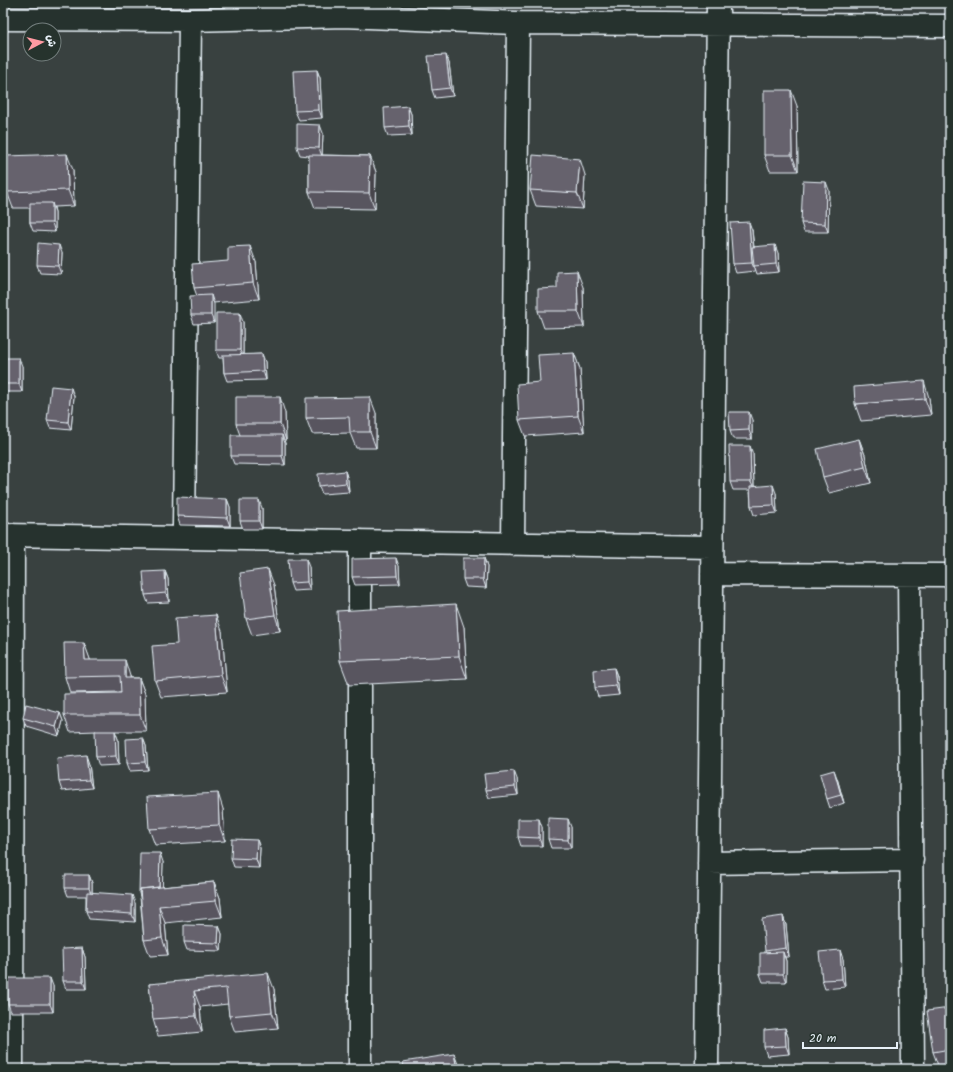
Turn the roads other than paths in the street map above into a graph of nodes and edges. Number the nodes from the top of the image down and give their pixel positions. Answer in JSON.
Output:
{"nodes":[{"id":1,"x":718,"y":3,"type":"edge"},
{"id":2,"x":344,"y":10,"type":"edge"},
{"id":3,"x":16,"y":14,"type":"edge"},
{"id":4,"x":190,"y":20,"type":"junction"},
{"id":5,"x":518,"y":23,"type":"junction"},
{"id":6,"x":718,"y":24,"type":"junction"},
{"id":7,"x":950,"y":26,"type":"edge"},
{"id":8,"x":8,"y":535,"type":"edge"},
{"id":9,"x":184,"y":539,"type":"junction"},
{"id":10,"x":360,"y":541,"type":"junction"},
{"id":11,"x":513,"y":544,"type":"junction"},
{"id":12,"x":712,"y":547,"type":"junction"},
{"id":13,"x":712,"y":574,"type":"junction"},
{"id":14,"x":909,"y":575,"type":"junction"},
{"id":15,"x":950,"y":575,"type":"edge"},
{"id":16,"x":8,"y":738,"type":"edge"},
{"id":17,"x":912,"y":860,"type":"junction"},
{"id":18,"x":709,"y":863,"type":"junction"},
{"id":19,"x":12,"y":1069,"type":"edge"},
{"id":20,"x":360,"y":1069,"type":"edge"},
{"id":21,"x":707,"y":1069,"type":"edge"},
{"id":22,"x":913,"y":1069,"type":"edge"}],
"edges":[{"from":1,"to":6,"type":"street"},
{"from":2,"to":4,"type":"street"},
{"from":2,"to":5,"type":"street"},
{"from":3,"to":4,"type":"street"},
{"from":4,"to":9,"type":"street"},
{"from":5,"to":6,"type":"street"},
{"from":5,"to":11,"type":"street"},
{"from":6,"to":7,"type":"street"},
{"from":6,"to":12,"type":"street"},
{"from":8,"to":9,"type":"street"},
{"from":8,"to":16,"type":"street"},
{"from":9,"to":10,"type":"street"},
{"from":10,"to":11,"type":"street"},
{"from":10,"to":20,"type":"street"},
{"from":11,"to":12,"type":"street"},
{"from":12,"to":13,"type":"street"},
{"from":13,"to":14,"type":"street"},
{"from":13,"to":18,"type":"street"},
{"from":14,"to":15,"type":"street"},
{"from":14,"to":17,"type":"street"},
{"from":16,"to":19,"type":"street"},
{"from":17,"to":18,"type":"street"},
{"from":17,"to":22,"type":"street"},
{"from":18,"to":21,"type":"street"}]}
